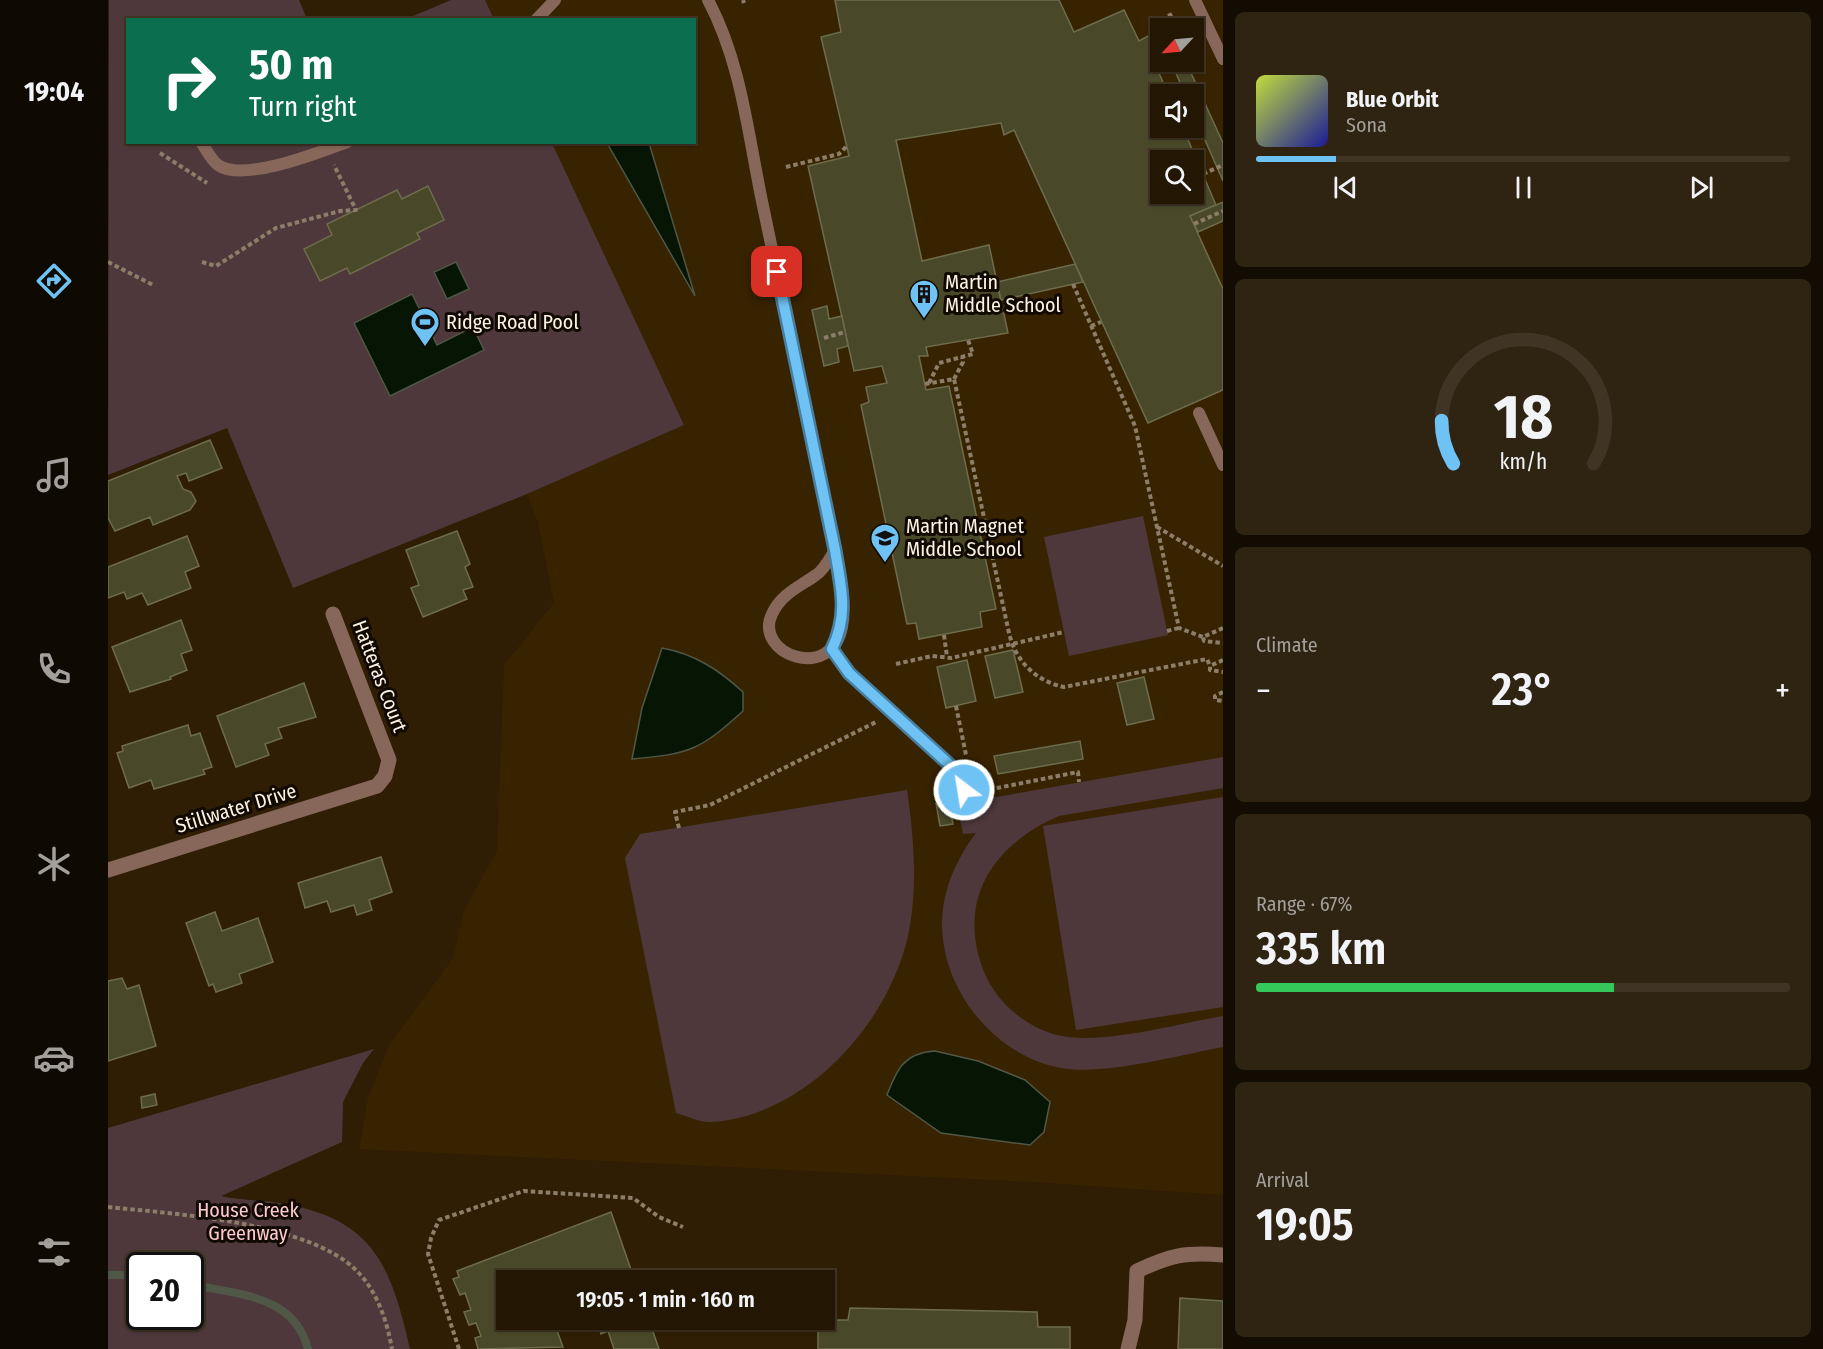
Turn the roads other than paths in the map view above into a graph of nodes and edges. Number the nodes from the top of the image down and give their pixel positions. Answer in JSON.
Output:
{"nodes":[{"id":1,"x":555,"y":0,"type":"edge"},
{"id":2,"x":708,"y":0,"type":"edge"},
{"id":3,"x":1195,"y":0,"type":"edge"},
{"id":4,"x":538,"y":18,"type":"edge"},
{"id":5,"x":1223,"y":59,"type":"edge"},
{"id":6,"x":202,"y":144,"type":"edge"},
{"id":7,"x":341,"y":144,"type":"edge"},
{"id":8,"x":1199,"y":413,"type":"dead end"},
{"id":9,"x":1223,"y":465,"type":"edge"},
{"id":10,"x":835,"y":550,"type":"junction"},
{"id":11,"x":333,"y":614,"type":"dead end"},
{"id":12,"x":832,"y":649,"type":"junction"},
{"id":13,"x":377,"y":786,"type":"joint"},
{"id":14,"x":971,"y":797,"type":"road end"},
{"id":15,"x":108,"y":870,"type":"edge"},
{"id":16,"x":1223,"y":1255,"type":"edge"},
{"id":17,"x":1128,"y":1349,"type":"edge"}],
"edges":[{"from":1,"to":4,"type":"lane"},
{"from":2,"to":10,"type":"lane"},
{"from":3,"to":5,"type":"lane"},
{"from":6,"to":7,"type":"lane"},
{"from":8,"to":9,"type":"lane"},
{"from":10,"to":12,"type":"lane"},
{"from":10,"to":12,"type":"lane"},
{"from":11,"to":13,"type":"street","name":"Hatteras Court"},
{"from":12,"to":14,"type":"lane"},
{"from":13,"to":15,"type":"street","name":"Stillwater Drive"},
{"from":16,"to":17,"type":"street"}]}
